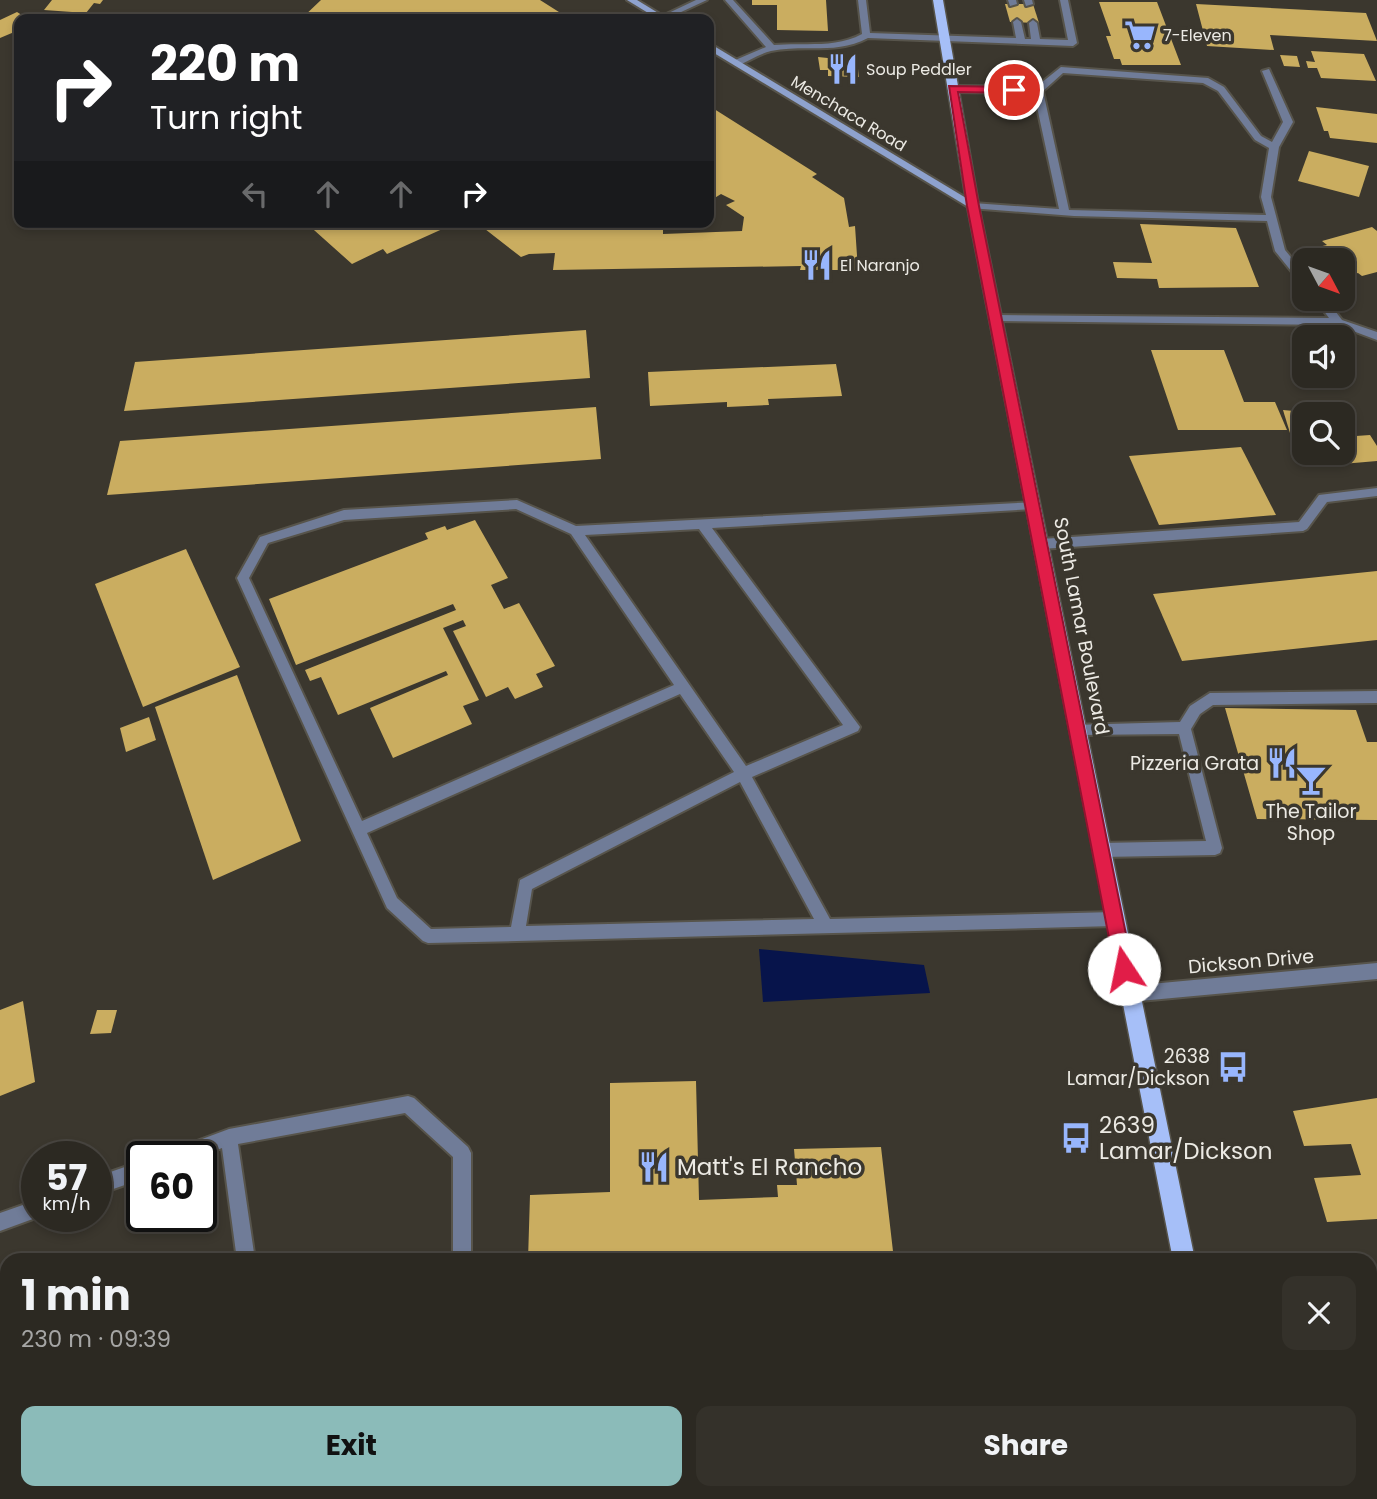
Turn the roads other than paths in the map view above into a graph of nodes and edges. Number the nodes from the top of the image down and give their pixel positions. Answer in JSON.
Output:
{"nodes":[{"id":1,"x":631,"y":0,"type":"edge"},
{"id":2,"x":703,"y":0,"type":"edge"},
{"id":3,"x":729,"y":0,"type":"edge"},
{"id":4,"x":862,"y":0,"type":"edge"},
{"id":5,"x":937,"y":0,"type":"edge"},
{"id":6,"x":1064,"y":0,"type":"edge"},
{"id":7,"x":656,"y":14,"type":"edge"},
{"id":8,"x":672,"y":14,"type":"edge"},
{"id":9,"x":1017,"y":22,"type":"dead end"},
{"id":10,"x":1033,"y":23,"type":"dead end"},
{"id":11,"x":866,"y":36,"type":"junction"},
{"id":12,"x":944,"y":38,"type":"junction"},
{"id":13,"x":1021,"y":41,"type":"junction"},
{"id":14,"x":1036,"y":41,"type":"junction"},
{"id":15,"x":772,"y":48,"type":"junction"},
{"id":16,"x":714,"y":49,"type":"edge"},
{"id":17,"x":736,"y":62,"type":"junction"},
{"id":18,"x":1266,"y":71,"type":"dead end"},
{"id":19,"x":953,"y":89,"type":"junction"},
{"id":20,"x":1038,"y":90,"type":"junction"},
{"id":21,"x":1274,"y":146,"type":"junction"},
{"id":22,"x":973,"y":206,"type":"junction"},
{"id":23,"x":1065,"y":212,"type":"junction"},
{"id":24,"x":1271,"y":218,"type":"junction"},
{"id":25,"x":1292,"y":266,"type":"edge"},
{"id":26,"x":1330,"y":312,"type":"edge"},
{"id":27,"x":996,"y":318,"type":"junction"},
{"id":28,"x":1338,"y":322,"type":"junction"},
{"id":29,"x":1377,"y":336,"type":"edge"},
{"id":30,"x":1377,"y":492,"type":"edge"},
{"id":31,"x":1033,"y":505,"type":"junction"},
{"id":32,"x":702,"y":524,"type":"junction"},
{"id":33,"x":575,"y":531,"type":"junction"},
{"id":34,"x":1041,"y":544,"type":"junction"},
{"id":35,"x":682,"y":687,"type":"junction"},
{"id":36,"x":1377,"y":696,"type":"edge"},
{"id":37,"x":1184,"y":728,"type":"junction"},
{"id":38,"x":1077,"y":729,"type":"junction"},
{"id":39,"x":743,"y":774,"type":"junction"},
{"id":40,"x":358,"y":830,"type":"junction"},
{"id":41,"x":1101,"y":850,"type":"junction"},
{"id":42,"x":1115,"y":919,"type":"junction"},
{"id":43,"x":827,"y":926,"type":"junction"},
{"id":44,"x":517,"y":934,"type":"junction"},
{"id":45,"x":1377,"y":971,"type":"edge"},
{"id":46,"x":1129,"y":994,"type":"junction"},
{"id":47,"x":229,"y":1137,"type":"junction"},
{"id":48,"x":217,"y":1142,"type":"edge"},
{"id":49,"x":21,"y":1215,"type":"edge"},
{"id":50,"x":0,"y":1222,"type":"edge"},
{"id":51,"x":245,"y":1253,"type":"edge"},
{"id":52,"x":461,"y":1253,"type":"edge"},
{"id":53,"x":1183,"y":1253,"type":"edge"}],
"edges":[{"from":1,"to":7,"type":"main road"},
{"from":2,"to":8,"type":"street"},
{"from":3,"to":15,"type":"street"},
{"from":4,"to":11,"type":"street"},
{"from":5,"to":12,"type":"main road","name":"South Lamar Boulevard"},
{"from":6,"to":14,"type":"street"},
{"from":9,"to":13,"type":"street"},
{"from":10,"to":14,"type":"street"},
{"from":11,"to":12,"type":"street"},
{"from":11,"to":15,"type":"street"},
{"from":12,"to":13,"type":"street"},
{"from":12,"to":19,"type":"main road","name":"South Lamar Boulevard"},
{"from":13,"to":14,"type":"street"},
{"from":15,"to":17,"type":"street"},
{"from":16,"to":17,"type":"main road","name":"Menchaca Road"},
{"from":17,"to":22,"type":"main road","name":"Menchaca Road"},
{"from":18,"to":21,"type":"street"},
{"from":19,"to":20,"type":"street"},
{"from":19,"to":22,"type":"main road","name":"South Lamar Boulevard"},
{"from":20,"to":21,"type":"street"},
{"from":20,"to":23,"type":"street"},
{"from":21,"to":24,"type":"street"},
{"from":22,"to":23,"type":"street"},
{"from":22,"to":27,"type":"main road","name":"South Lamar Boulevard"},
{"from":23,"to":24,"type":"street"},
{"from":24,"to":25,"type":"street"},
{"from":26,"to":28,"type":"street"},
{"from":27,"to":28,"type":"street"},
{"from":27,"to":31,"type":"main road","name":"South Lamar Boulevard"},
{"from":28,"to":29,"type":"street"},
{"from":30,"to":34,"type":"street"},
{"from":31,"to":32,"type":"street"},
{"from":31,"to":34,"type":"main road","name":"South Lamar Boulevard"},
{"from":32,"to":33,"type":"street"},
{"from":32,"to":39,"type":"street"},
{"from":33,"to":35,"type":"street"},
{"from":33,"to":40,"type":"street"},
{"from":34,"to":38,"type":"main road","name":"South Lamar Boulevard"},
{"from":35,"to":39,"type":"street"},
{"from":35,"to":40,"type":"street"},
{"from":36,"to":37,"type":"street"},
{"from":37,"to":38,"type":"street"},
{"from":37,"to":41,"type":"street"},
{"from":38,"to":41,"type":"main road","name":"South Lamar Boulevard"},
{"from":39,"to":43,"type":"street"},
{"from":39,"to":44,"type":"street"},
{"from":40,"to":44,"type":"street"},
{"from":41,"to":42,"type":"main road","name":"South Lamar Boulevard"},
{"from":42,"to":43,"type":"street"},
{"from":42,"to":46,"type":"main road","name":"South Lamar Boulevard"},
{"from":43,"to":44,"type":"street"},
{"from":45,"to":46,"type":"street","name":"Dickson Drive"},
{"from":46,"to":53,"type":"main road","name":"South Lamar Boulevard"},
{"from":47,"to":48,"type":"street"},
{"from":47,"to":51,"type":"street"},
{"from":47,"to":52,"type":"street"},
{"from":49,"to":50,"type":"street"}]}
